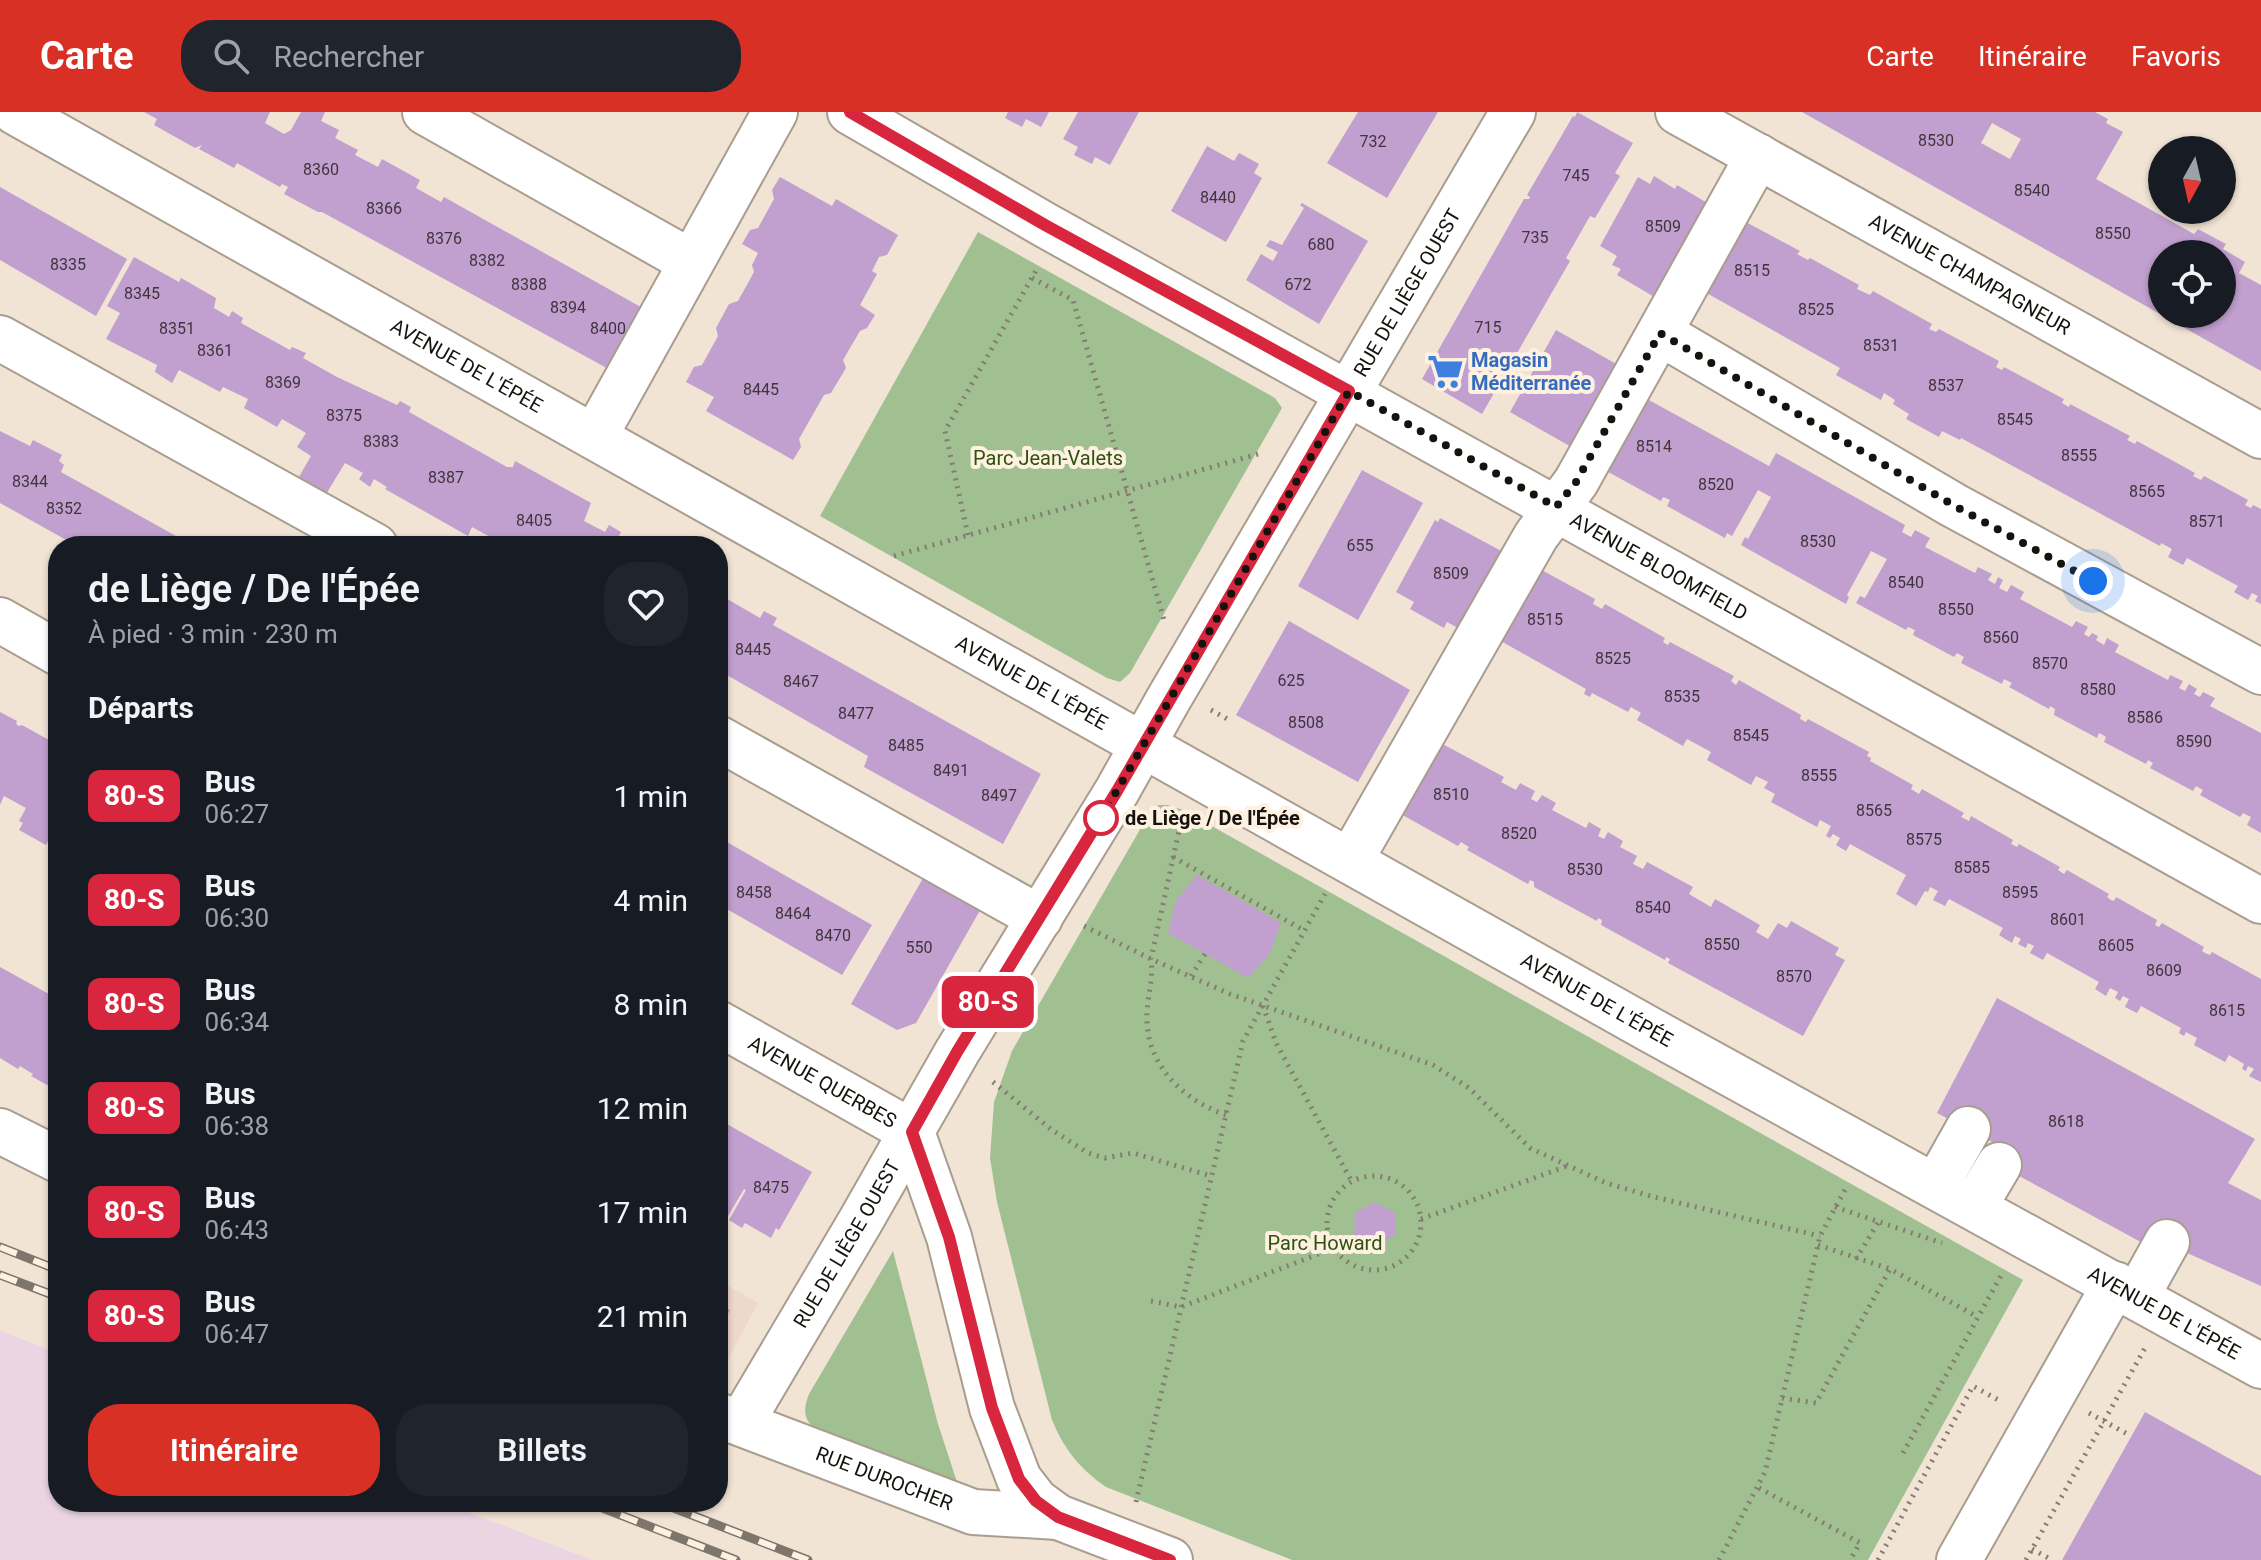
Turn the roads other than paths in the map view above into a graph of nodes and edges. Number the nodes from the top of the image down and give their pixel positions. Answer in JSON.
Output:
{"nodes":[{"id":1,"x":15,"y":112,"type":"edge"},
{"id":2,"x":425,"y":112,"type":"edge"},
{"id":3,"x":775,"y":112,"type":"edge"},
{"id":4,"x":850,"y":112,"type":"edge"},
{"id":5,"x":1513,"y":112,"type":"edge"},
{"id":6,"x":1678,"y":112,"type":"edge"},
{"id":7,"x":1758,"y":156,"type":"junction"},
{"id":8,"x":691,"y":262,"type":"junction"},
{"id":9,"x":1660,"y":333,"type":"junction"},
{"id":10,"x":0,"y":338,"type":"edge"},
{"id":11,"x":1349,"y":391,"type":"junction"},
{"id":12,"x":595,"y":436,"type":"junction"},
{"id":13,"x":2261,"y":436,"type":"edge"},
{"id":14,"x":1556,"y":507,"type":"junction"},
{"id":15,"x":357,"y":536,"type":"edge"},
{"id":16,"x":0,"y":620,"type":"edge"},
{"id":17,"x":48,"y":647,"type":"edge"},
{"id":18,"x":2261,"y":672,"type":"edge"},
{"id":19,"x":728,"y":743,"type":"edge"},
{"id":20,"x":1143,"y":745,"type":"junction"},
{"id":21,"x":1340,"y":873,"type":"junction"},
{"id":22,"x":2261,"y":901,"type":"edge"},
{"id":23,"x":1060,"y":921,"type":"junction"},
{"id":24,"x":728,"y":1029,"type":"edge"},
{"id":25,"x":1968,"y":1129,"type":"dead end"},
{"id":26,"x":0,"y":1131,"type":"edge"},
{"id":27,"x":912,"y":1132,"type":"junction"},
{"id":28,"x":48,"y":1155,"type":"edge"},
{"id":29,"x":1999,"y":1165,"type":"dead end"},
{"id":30,"x":1936,"y":1186,"type":"junction"},
{"id":31,"x":1974,"y":1207,"type":"junction"},
{"id":32,"x":2167,"y":1242,"type":"dead end"},
{"id":33,"x":2126,"y":1290,"type":"junction"},
{"id":34,"x":2261,"y":1366,"type":"edge"},
{"id":35,"x":730,"y":1419,"type":"edge"},
{"id":36,"x":1058,"y":1517,"type":"junction"},
{"id":37,"x":1170,"y":1560,"type":"edge"},
{"id":38,"x":1959,"y":1560,"type":"edge"}],
"edges":[{"from":1,"to":12,"type":"street","name":"AVENUE DE L'ÉPÉE"},
{"from":2,"to":8,"type":"street"},
{"from":3,"to":8,"type":"street"},
{"from":4,"to":11,"type":"street","name":"AVENUE BLOOMFIELD"},
{"from":5,"to":11,"type":"street","name":"RUE DE LIÈGE OUEST"},
{"from":6,"to":7,"type":"street","name":"AVENUE CHAMPAGNEUR"},
{"from":7,"to":9,"type":"street"},
{"from":7,"to":13,"type":"street","name":"AVENUE CHAMPAGNEUR"},
{"from":8,"to":12,"type":"street"},
{"from":9,"to":14,"type":"street"},
{"from":9,"to":18,"type":"street"},
{"from":10,"to":15,"type":"street"},
{"from":11,"to":14,"type":"street","name":"AVENUE BLOOMFIELD"},
{"from":11,"to":20,"type":"street","name":"RUE DE LIÈGE OUEST"},
{"from":12,"to":20,"type":"street","name":"AVENUE DE L'ÉPÉE"},
{"from":14,"to":21,"type":"street"},
{"from":14,"to":22,"type":"street","name":"AVENUE BLOOMFIELD"},
{"from":16,"to":17,"type":"street"},
{"from":19,"to":23,"type":"street"},
{"from":20,"to":21,"type":"street","name":"AVENUE DE L'ÉPÉE"},
{"from":20,"to":23,"type":"street","name":"RUE DE LIÈGE OUEST"},
{"from":21,"to":30,"type":"street","name":"AVENUE DE L'ÉPÉE"},
{"from":23,"to":27,"type":"street","name":"RUE DE LIÈGE OUEST"},
{"from":24,"to":27,"type":"street","name":"AVENUE QUERBES"},
{"from":25,"to":30,"type":"street"},
{"from":26,"to":28,"type":"street"},
{"from":27,"to":35,"type":"street","name":"RUE DE LIÈGE OUEST"},
{"from":27,"to":36,"type":"street","name":"AVENUE QUERBES"},
{"from":29,"to":31,"type":"street"},
{"from":30,"to":31,"type":"street","name":"AVENUE DE L'ÉPÉE"},
{"from":31,"to":33,"type":"street","name":"AVENUE DE L'ÉPÉE"},
{"from":32,"to":33,"type":"street"},
{"from":33,"to":34,"type":"street","name":"AVENUE DE L'ÉPÉE"},
{"from":33,"to":38,"type":"street"},
{"from":35,"to":36,"type":"street","name":"RUE DUROCHER"},
{"from":36,"to":37,"type":"street"}]}
